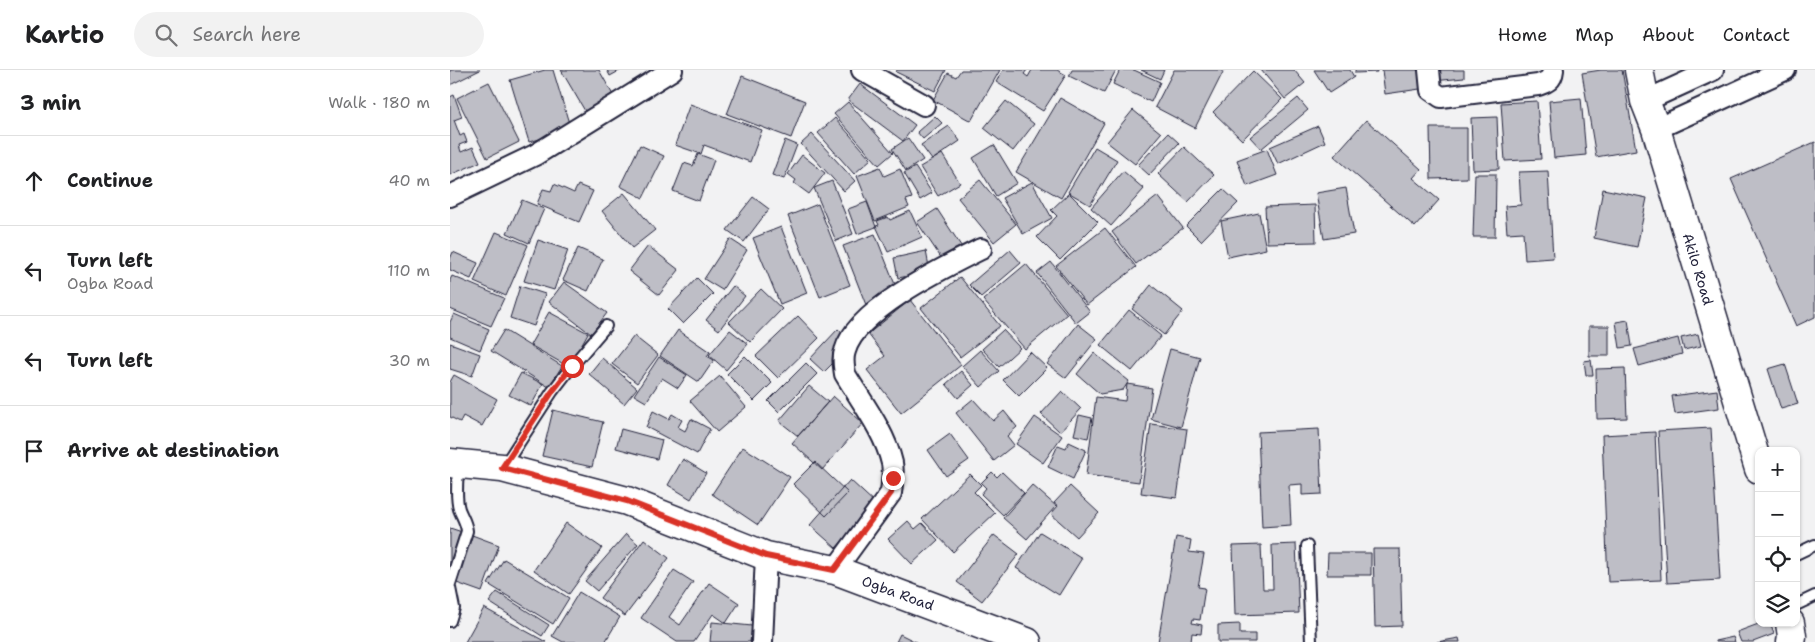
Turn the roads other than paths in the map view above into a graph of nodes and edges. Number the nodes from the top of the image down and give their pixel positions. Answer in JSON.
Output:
{"nodes":[{"id":1,"x":672,"y":70,"type":"edge"},
{"id":2,"x":862,"y":70,"type":"edge"},
{"id":3,"x":1430,"y":70,"type":"edge"},
{"id":4,"x":1553,"y":70,"type":"edge"},
{"id":5,"x":1639,"y":70,"type":"edge"},
{"id":6,"x":1713,"y":70,"type":"edge"},
{"id":7,"x":1785,"y":70,"type":"edge"},
{"id":8,"x":1646,"y":100,"type":"junction"},
{"id":9,"x":924,"y":105,"type":"dead end"},
{"id":10,"x":1656,"y":129,"type":"junction"},
{"id":11,"x":450,"y":196,"type":"edge"},
{"id":12,"x":981,"y":249,"type":"dead end"},
{"id":13,"x":606,"y":326,"type":"dead end"},
{"id":14,"x":1755,"y":456,"type":"edge"},
{"id":15,"x":454,"y":463,"type":"edge"},
{"id":16,"x":502,"y":468,"type":"junction"},
{"id":17,"x":1815,"y":545,"type":"edge"},
{"id":18,"x":1307,"y":546,"type":"dead end"},
{"id":19,"x":1800,"y":552,"type":"edge"},
{"id":20,"x":766,"y":556,"type":"junction"},
{"id":21,"x":834,"y":570,"type":"junction"},
{"id":22,"x":450,"y":584,"type":"edge"},
{"id":23,"x":450,"y":588,"type":"edge"},
{"id":24,"x":1815,"y":596,"type":"edge"},
{"id":25,"x":1800,"y":603,"type":"edge"},
{"id":26,"x":450,"y":621,"type":"edge"},
{"id":27,"x":1791,"y":627,"type":"edge"},
{"id":28,"x":762,"y":642,"type":"edge"},
{"id":29,"x":1027,"y":642,"type":"edge"},
{"id":30,"x":1311,"y":642,"type":"edge"},
{"id":31,"x":1791,"y":642,"type":"edge"}],
"edges":[{"from":1,"to":11,"type":"street"},
{"from":2,"to":9,"type":"street"},
{"from":3,"to":4,"type":"street"},
{"from":5,"to":8,"type":"main road","name":"Akilo Road"},
{"from":6,"to":8,"type":"street"},
{"from":7,"to":10,"type":"street"},
{"from":8,"to":10,"type":"main road","name":"Akilo Road"},
{"from":10,"to":14,"type":"main road","name":"Akilo Road"},
{"from":12,"to":21,"type":"street"},
{"from":13,"to":16,"type":"lane"},
{"from":15,"to":16,"type":"main road","name":"Ogba Road"},
{"from":15,"to":22,"type":"lane"},
{"from":16,"to":20,"type":"main road","name":"Ogba Road"},
{"from":17,"to":19,"type":"lane"},
{"from":18,"to":30,"type":"lane"},
{"from":20,"to":21,"type":"main road","name":"Ogba Road"},
{"from":20,"to":28,"type":"street"},
{"from":21,"to":29,"type":"main road","name":"Ogba Road"},
{"from":23,"to":26,"type":"lane"},
{"from":24,"to":25,"type":"lane"},
{"from":27,"to":31,"type":"main road"}]}
